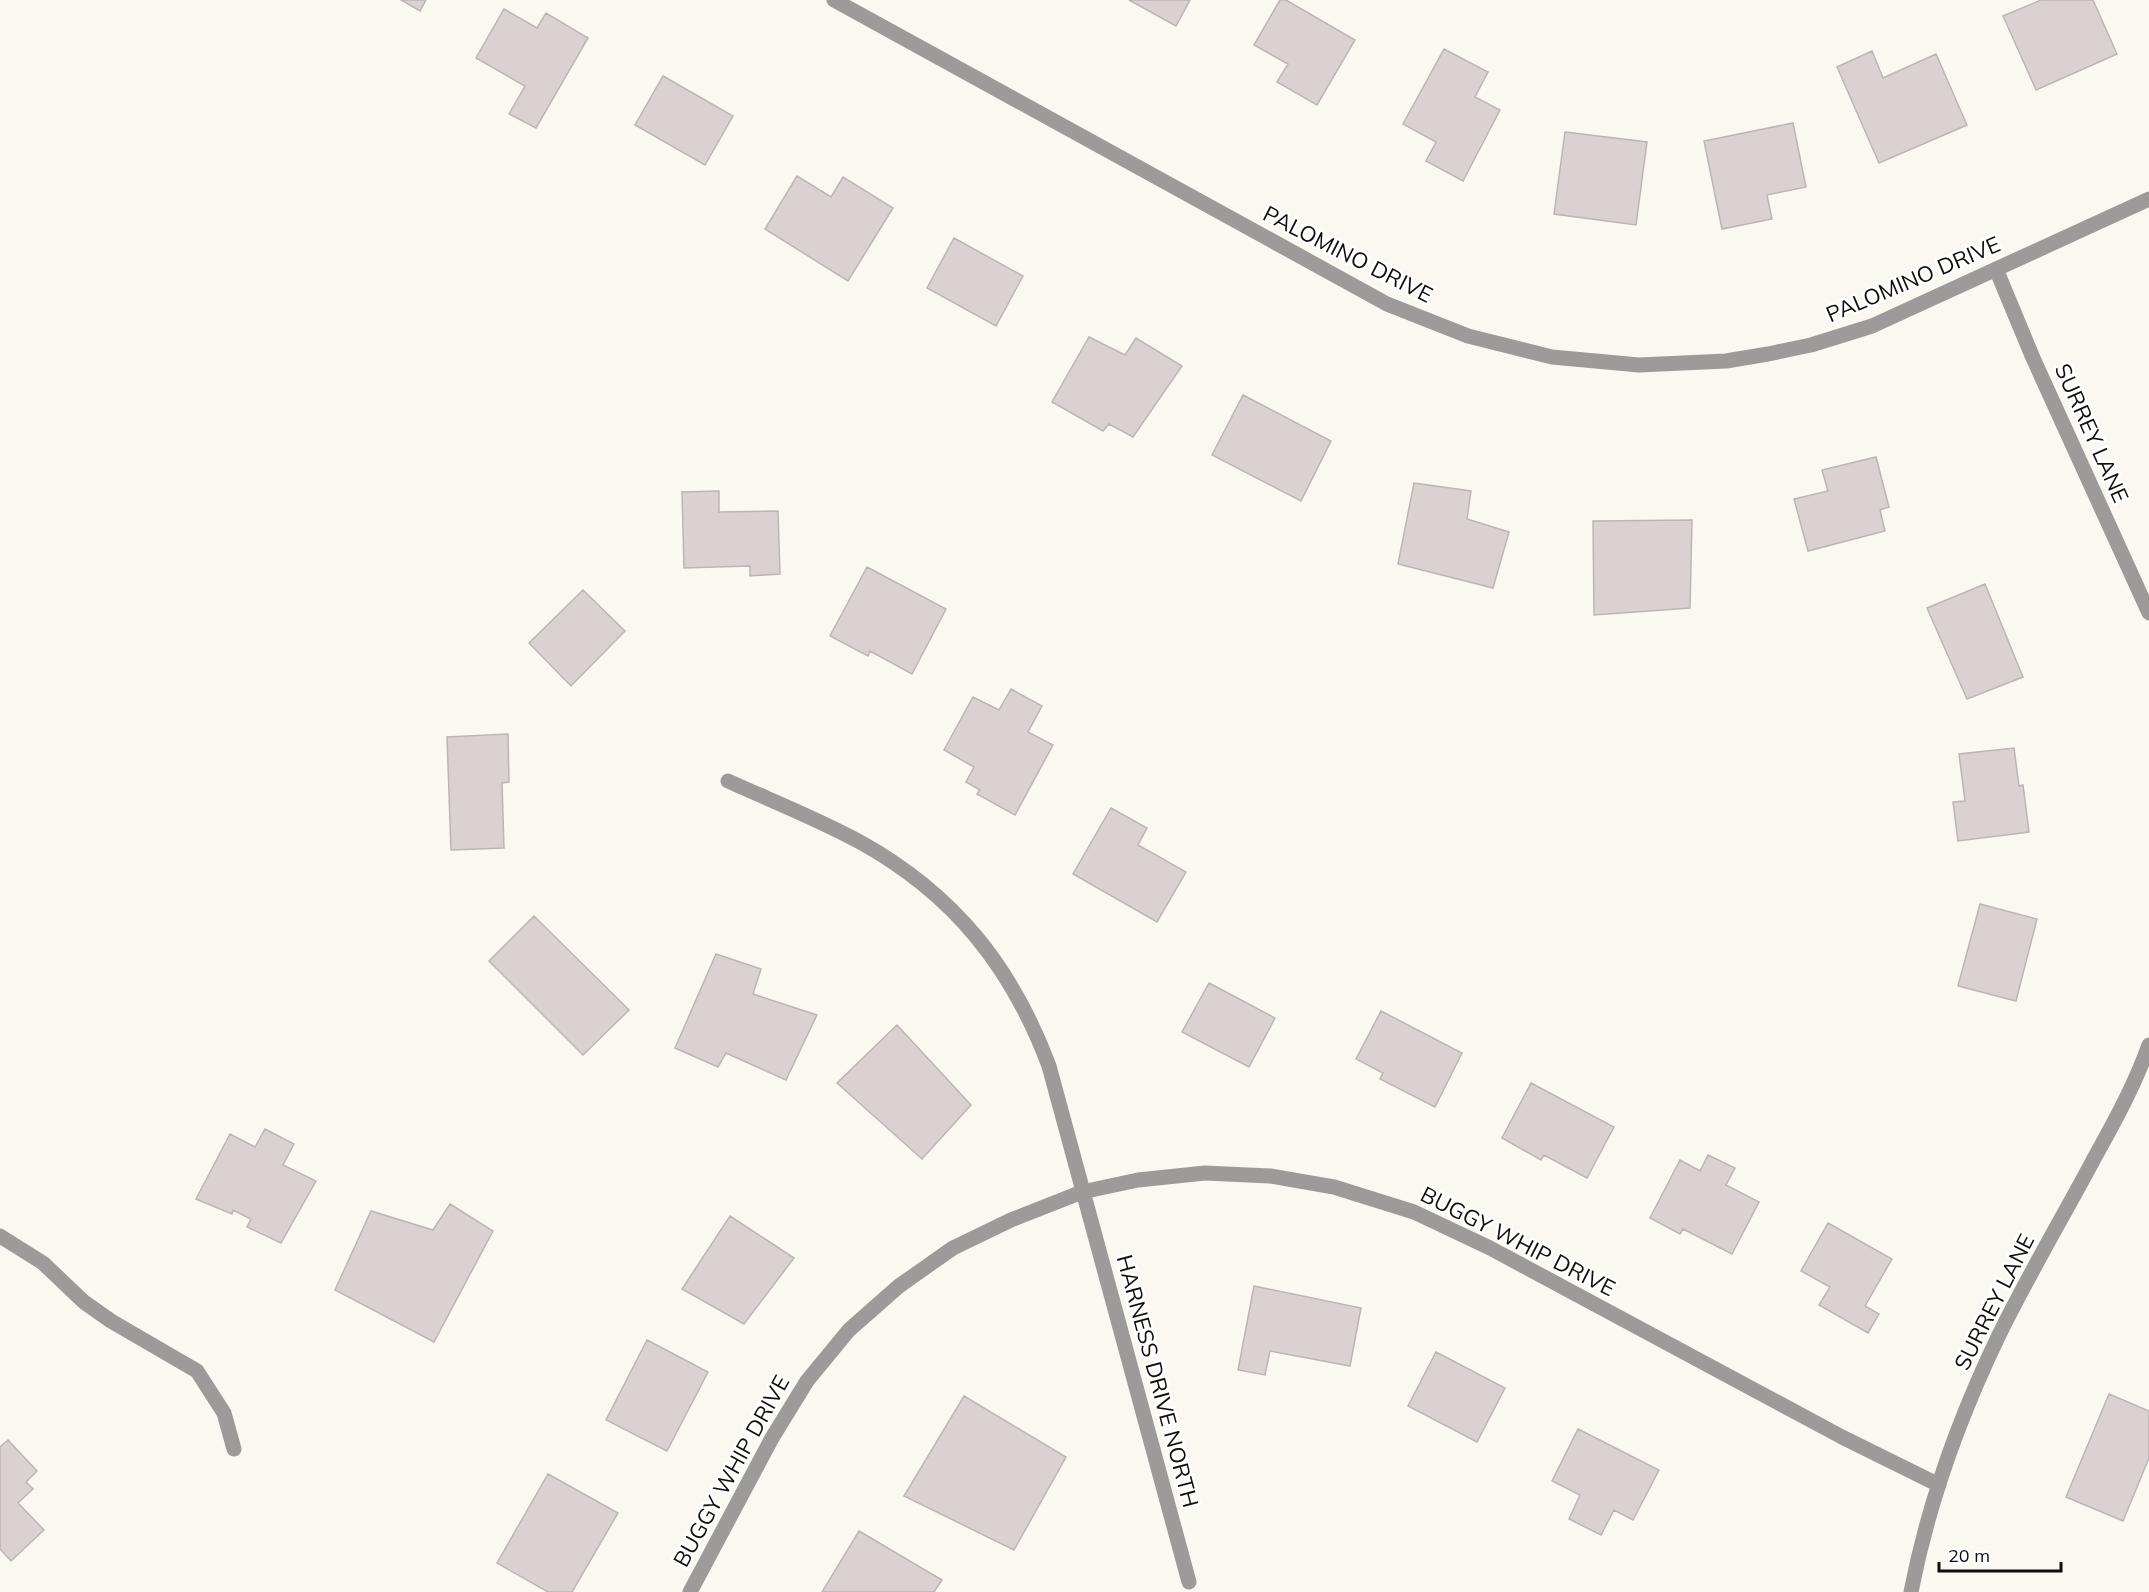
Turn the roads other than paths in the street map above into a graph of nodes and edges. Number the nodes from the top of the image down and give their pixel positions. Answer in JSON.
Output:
{"nodes":[{"id":1,"x":834,"y":0,"type":"edge"},
{"id":2,"x":2149,"y":199,"type":"edge"},
{"id":3,"x":1996,"y":269,"type":"junction"},
{"id":4,"x":2149,"y":613,"type":"edge"},
{"id":5,"x":728,"y":781,"type":"dead end"},
{"id":6,"x":2149,"y":1045,"type":"edge"},
{"id":7,"x":1082,"y":1192,"type":"junction"},
{"id":8,"x":0,"y":1236,"type":"edge"},
{"id":9,"x":234,"y":1449,"type":"dead end"},
{"id":10,"x":1939,"y":1485,"type":"junction"},
{"id":11,"x":1189,"y":1582,"type":"dead end"},
{"id":12,"x":690,"y":1592,"type":"edge"},
{"id":13,"x":1911,"y":1592,"type":"edge"}],
"edges":[{"from":1,"to":3,"type":"street","name":"PALOMINO DRIVE"},
{"from":2,"to":3,"type":"street","name":"PALOMINO DRIVE"},
{"from":3,"to":4,"type":"street","name":"SURREY LANE"},
{"from":5,"to":7,"type":"street","name":"HARNESS DRIVE NORTH"},
{"from":6,"to":10,"type":"street","name":"SURREY LANE"},
{"from":7,"to":10,"type":"street","name":"BUGGY WHIP DRIVE"},
{"from":7,"to":11,"type":"street","name":"HARNESS DRIVE NORTH"},
{"from":7,"to":12,"type":"street","name":"BUGGY WHIP DRIVE"},
{"from":8,"to":9,"type":"street"},
{"from":10,"to":13,"type":"street","name":"SURREY LANE"}]}
